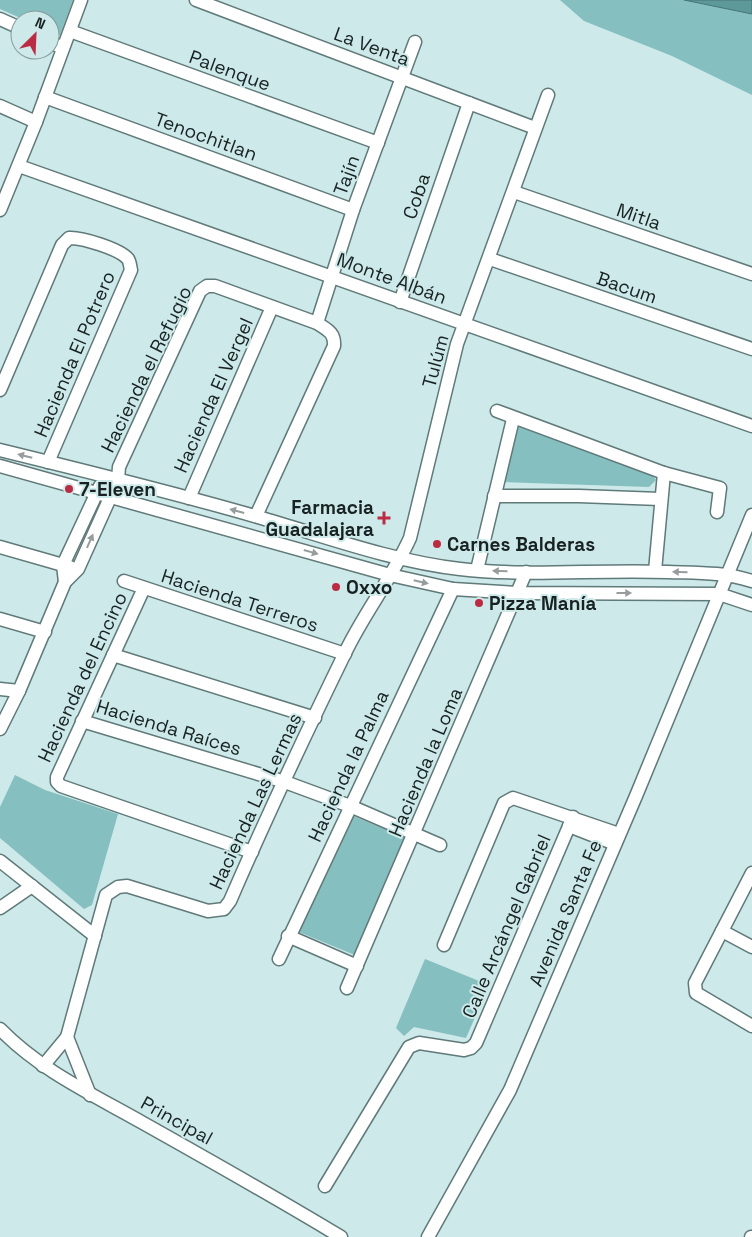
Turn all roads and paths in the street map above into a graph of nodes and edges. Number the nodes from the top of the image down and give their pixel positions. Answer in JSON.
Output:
{"nodes":[{"id":1,"x":81,"y":0,"type":"edge"},
{"id":2,"x":196,"y":0,"type":"edge"},
{"id":3,"x":70,"y":31,"type":"junction"},
{"id":4,"x":415,"y":42,"type":"dead end"},
{"id":5,"x":60,"y":47,"type":"edge"},
{"id":6,"x":63,"y":48,"type":"junction"},
{"id":7,"x":402,"y":76,"type":"junction"},
{"id":8,"x":548,"y":94,"type":"dead end"},
{"id":9,"x":45,"y":97,"type":"junction"},
{"id":10,"x":469,"y":103,"type":"junction"},
{"id":11,"x":0,"y":106,"type":"edge"},
{"id":12,"x":36,"y":122,"type":"junction"},
{"id":13,"x":535,"y":128,"type":"junction"},
{"id":14,"x":378,"y":143,"type":"junction"},
{"id":15,"x":19,"y":166,"type":"junction"},
{"id":16,"x":514,"y":192,"type":"junction"},
{"id":17,"x":3,"y":193,"type":"edge"},
{"id":18,"x":0,"y":210,"type":"edge"},
{"id":19,"x":354,"y":210,"type":"junction"},
{"id":20,"x":490,"y":259,"type":"junction"},
{"id":21,"x":752,"y":274,"type":"edge"},
{"id":22,"x":332,"y":277,"type":"junction"},
{"id":23,"x":400,"y":302,"type":"junction"},
{"id":24,"x":272,"y":307,"type":"junction"},
{"id":25,"x":317,"y":323,"type":"junction"},
{"id":26,"x":465,"y":325,"type":"junction"},
{"id":27,"x":752,"y":349,"type":"edge"},
{"id":28,"x":0,"y":390,"type":"edge"},
{"id":29,"x":497,"y":412,"type":"dead end"},
{"id":30,"x":513,"y":419,"type":"junction"},
{"id":31,"x":752,"y":426,"type":"edge"},
{"id":32,"x":0,"y":450,"type":"edge"},
{"id":33,"x":48,"y":462,"type":"junction"},
{"id":34,"x":0,"y":466,"type":"edge"},
{"id":35,"x":664,"y":473,"type":"junction"},
{"id":36,"x":114,"y":475,"type":"junction"},
{"id":37,"x":165,"y":490,"type":"junction"},
{"id":38,"x":96,"y":492,"type":"junction"},
{"id":39,"x":110,"y":496,"type":"junction"},
{"id":40,"x":494,"y":496,"type":"junction"},
{"id":41,"x":188,"y":498,"type":"junction"},
{"id":42,"x":660,"y":500,"type":"junction"},
{"id":43,"x":160,"y":510,"type":"junction"},
{"id":44,"x":717,"y":512,"type":"dead end"},
{"id":45,"x":752,"y":515,"type":"edge"},
{"id":46,"x":256,"y":516,"type":"junction"},
{"id":47,"x":0,"y":547,"type":"edge"},
{"id":48,"x":401,"y":558,"type":"junction"},
{"id":49,"x":63,"y":565,"type":"junction"},
{"id":50,"x":78,"y":569,"type":"junction"},
{"id":51,"x":478,"y":570,"type":"junction"},
{"id":52,"x":655,"y":571,"type":"junction"},
{"id":53,"x":526,"y":572,"type":"junction"},
{"id":54,"x":729,"y":574,"type":"junction"},
{"id":55,"x":390,"y":575,"type":"junction"},
{"id":56,"x":124,"y":580,"type":"dead end"},
{"id":57,"x":752,"y":581,"type":"edge"},
{"id":58,"x":65,"y":582,"type":"junction"},
{"id":59,"x":144,"y":588,"type":"junction"},
{"id":60,"x":453,"y":589,"type":"junction"},
{"id":61,"x":518,"y":593,"type":"junction"},
{"id":62,"x":719,"y":594,"type":"junction"},
{"id":63,"x":752,"y":605,"type":"edge"},
{"id":64,"x":0,"y":619,"type":"edge"},
{"id":65,"x":45,"y":632,"type":"junction"},
{"id":66,"x":344,"y":654,"type":"junction"},
{"id":67,"x":113,"y":655,"type":"junction"},
{"id":68,"x":0,"y":688,"type":"edge"},
{"id":69,"x":19,"y":691,"type":"junction"},
{"id":70,"x":315,"y":718,"type":"junction"},
{"id":71,"x":82,"y":721,"type":"junction"},
{"id":72,"x":1,"y":722,"type":"edge"},
{"id":73,"x":285,"y":782,"type":"junction"},
{"id":74,"x":350,"y":806,"type":"junction"},
{"id":75,"x":571,"y":822,"type":"junction"},
{"id":76,"x":416,"y":834,"type":"junction"},
{"id":77,"x":617,"y":839,"type":"junction"},
{"id":78,"x":440,"y":845,"type":"dead end"},
{"id":79,"x":252,"y":852,"type":"junction"},
{"id":80,"x":0,"y":861,"type":"edge"},
{"id":81,"x":752,"y":873,"type":"edge"},
{"id":82,"x":32,"y":886,"type":"junction"},
{"id":83,"x":0,"y":908,"type":"edge"},
{"id":84,"x":722,"y":931,"type":"junction"},
{"id":85,"x":95,"y":936,"type":"junction"},
{"id":86,"x":288,"y":936,"type":"junction"},
{"id":87,"x":444,"y":945,"type":"dead end"},
{"id":88,"x":752,"y":947,"type":"edge"},
{"id":89,"x":279,"y":959,"type":"dead end"},
{"id":90,"x":357,"y":966,"type":"junction"},
{"id":91,"x":347,"y":988,"type":"dead end"},
{"id":92,"x":752,"y":1026,"type":"edge"},
{"id":93,"x":0,"y":1029,"type":"edge"},
{"id":94,"x":67,"y":1036,"type":"junction"},
{"id":95,"x":43,"y":1066,"type":"junction"},
{"id":96,"x":90,"y":1095,"type":"junction"},
{"id":97,"x":325,"y":1186,"type":"dead end"},
{"id":98,"x":340,"y":1237,"type":"edge"},
{"id":99,"x":428,"y":1237,"type":"edge"}],
"edges":[{"from":1,"to":3,"type":"street"},
{"from":2,"to":7,"type":"street","name":"La Venta"},
{"from":3,"to":6,"type":"street"},
{"from":3,"to":14,"type":"street","name":"Palenque"},
{"from":4,"to":7,"type":"street","name":"Tajín"},
{"from":5,"to":6,"type":"street"},
{"from":6,"to":9,"type":"street"},
{"from":7,"to":10,"type":"street","name":"La Venta"},
{"from":7,"to":14,"type":"street","name":"Tajín"},
{"from":8,"to":13,"type":"street","name":"Tulúm"},
{"from":9,"to":12,"type":"street"},
{"from":9,"to":19,"type":"street","name":"Tenochitlan"},
{"from":10,"to":13,"type":"street","name":"La Venta"},
{"from":10,"to":23,"type":"street","name":"Coba"},
{"from":11,"to":12,"type":"street"},
{"from":12,"to":15,"type":"street"},
{"from":13,"to":16,"type":"street","name":"Tulúm"},
{"from":14,"to":19,"type":"street","name":"Tajín"},
{"from":15,"to":17,"type":"street"},
{"from":15,"to":22,"type":"street","name":"Monte Albán"},
{"from":16,"to":20,"type":"street","name":"Tulúm"},
{"from":16,"to":21,"type":"street","name":"Mitla"},
{"from":17,"to":18,"type":"street"},
{"from":19,"to":22,"type":"street","name":"Tajín"},
{"from":20,"to":26,"type":"street","name":"Tulúm"},
{"from":20,"to":27,"type":"street","name":"Bacum"},
{"from":22,"to":23,"type":"street","name":"Monte Albán"},
{"from":22,"to":25,"type":"street","name":"Tajín"},
{"from":23,"to":26,"type":"street","name":"Monte Albán"},
{"from":24,"to":25,"type":"street"},
{"from":24,"to":36,"type":"street","name":"Hacienda el Refugio"},
{"from":24,"to":41,"type":"street","name":"Hacienda El Vergel"},
{"from":25,"to":46,"type":"street"},
{"from":26,"to":31,"type":"street","name":"Monte Albán"},
{"from":26,"to":48,"type":"street","name":"Tulúm"},
{"from":28,"to":33,"type":"street","name":"Hacienda El Potrero"},
{"from":29,"to":30,"type":"street"},
{"from":30,"to":35,"type":"street"},
{"from":30,"to":40,"type":"street"},
{"from":33,"to":32,"type":"street","one_way":true},
{"from":33,"to":36,"type":"street"},
{"from":34,"to":38,"type":"street"},
{"from":35,"to":42,"type":"street"},
{"from":35,"to":44,"type":"street"},
{"from":36,"to":37,"type":"street"},
{"from":36,"to":38,"type":"street"},
{"from":36,"to":39,"type":"street"},
{"from":37,"to":41,"type":"street"},
{"from":37,"to":43,"type":"street"},
{"from":38,"to":39,"type":"street"},
{"from":38,"to":49,"type":"street"},
{"from":39,"to":43,"type":"street"},
{"from":50,"to":39,"type":"street","one_way":true},
{"from":40,"to":42,"type":"street"},
{"from":40,"to":51,"type":"street"},
{"from":46,"to":41,"type":"street","one_way":true},
{"from":42,"to":52,"type":"street"},
{"from":43,"to":55,"type":"street","one_way":true},
{"from":45,"to":54,"type":"street","name":"Avenida Santa Fe"},
{"from":46,"to":48,"type":"street"},
{"from":47,"to":49,"type":"street"},
{"from":48,"to":51,"type":"street"},
{"from":48,"to":55,"type":"street","name":"Tulúm"},
{"from":49,"to":50,"type":"street"},
{"from":49,"to":58,"type":"street"},
{"from":50,"to":58,"type":"street"},
{"from":53,"to":51,"type":"street","one_way":true},
{"from":52,"to":53,"type":"street"},
{"from":54,"to":52,"type":"street","one_way":true},
{"from":53,"to":61,"type":"street","name":"Hacienda la Loma"},
{"from":54,"to":57,"type":"street"},
{"from":54,"to":62,"type":"street","name":"Avenida Santa Fe"},
{"from":55,"to":60,"type":"street","one_way":true},
{"from":55,"to":66,"type":"street","name":"Hacienda Las Lermas"},
{"from":56,"to":59,"type":"street","name":"Hacienda Terreros"},
{"from":58,"to":65,"type":"street"},
{"from":59,"to":66,"type":"street","name":"Hacienda Terreros"},
{"from":59,"to":67,"type":"street","name":"Hacienda del Encino"},
{"from":60,"to":61,"type":"street"},
{"from":60,"to":74,"type":"street","name":"Hacienda la Palma"},
{"from":61,"to":62,"type":"street","one_way":true},
{"from":61,"to":76,"type":"street","name":"Hacienda la Loma"},
{"from":62,"to":63,"type":"street"},
{"from":62,"to":77,"type":"street","name":"Avenida Santa Fe"},
{"from":64,"to":65,"type":"street"},
{"from":65,"to":69,"type":"street"},
{"from":66,"to":70,"type":"street","name":"Hacienda Las Lermas"},
{"from":67,"to":70,"type":"street"},
{"from":67,"to":71,"type":"street","name":"Hacienda del Encino"},
{"from":68,"to":69,"type":"street"},
{"from":69,"to":72,"type":"street"},
{"from":70,"to":73,"type":"street","name":"Hacienda Las Lermas"},
{"from":71,"to":73,"type":"street","name":"Hacienda Raíces"},
{"from":71,"to":79,"type":"street","name":"Hacienda del Encino"},
{"from":73,"to":74,"type":"street","name":"Hacienda Raíces"},
{"from":73,"to":79,"type":"street","name":"Hacienda Las Lermas"},
{"from":74,"to":76,"type":"street","name":"Hacienda Raíces"},
{"from":74,"to":86,"type":"street","name":"Hacienda la Palma"},
{"from":75,"to":77,"type":"street"},
{"from":75,"to":87,"type":"street"},
{"from":75,"to":97,"type":"street","name":"Calle Arcángel Gabriel"},
{"from":76,"to":78,"type":"street","name":"Hacienda Raíces"},
{"from":76,"to":90,"type":"street","name":"Hacienda la Loma"},
{"from":77,"to":99,"type":"street","name":"Avenida Santa Fe"},
{"from":79,"to":85,"type":"street","name":"Hacienda Las Lermas"},
{"from":80,"to":82,"type":"street"},
{"from":81,"to":84,"type":"street"},
{"from":82,"to":83,"type":"street"},
{"from":82,"to":85,"type":"street"},
{"from":84,"to":88,"type":"street"},
{"from":84,"to":92,"type":"street"},
{"from":85,"to":94,"type":"street","name":"Hacienda Las Lermas"},
{"from":86,"to":89,"type":"street","name":"Hacienda la Palma"},
{"from":86,"to":90,"type":"street"},
{"from":90,"to":91,"type":"street","name":"Hacienda la Loma"},
{"from":93,"to":95,"type":"street","name":"Principal"},
{"from":94,"to":95,"type":"street","name":"Hacienda Las Lermas"},
{"from":94,"to":96,"type":"street"},
{"from":95,"to":96,"type":"street","name":"Principal"},
{"from":96,"to":98,"type":"street","name":"Principal"}]}
